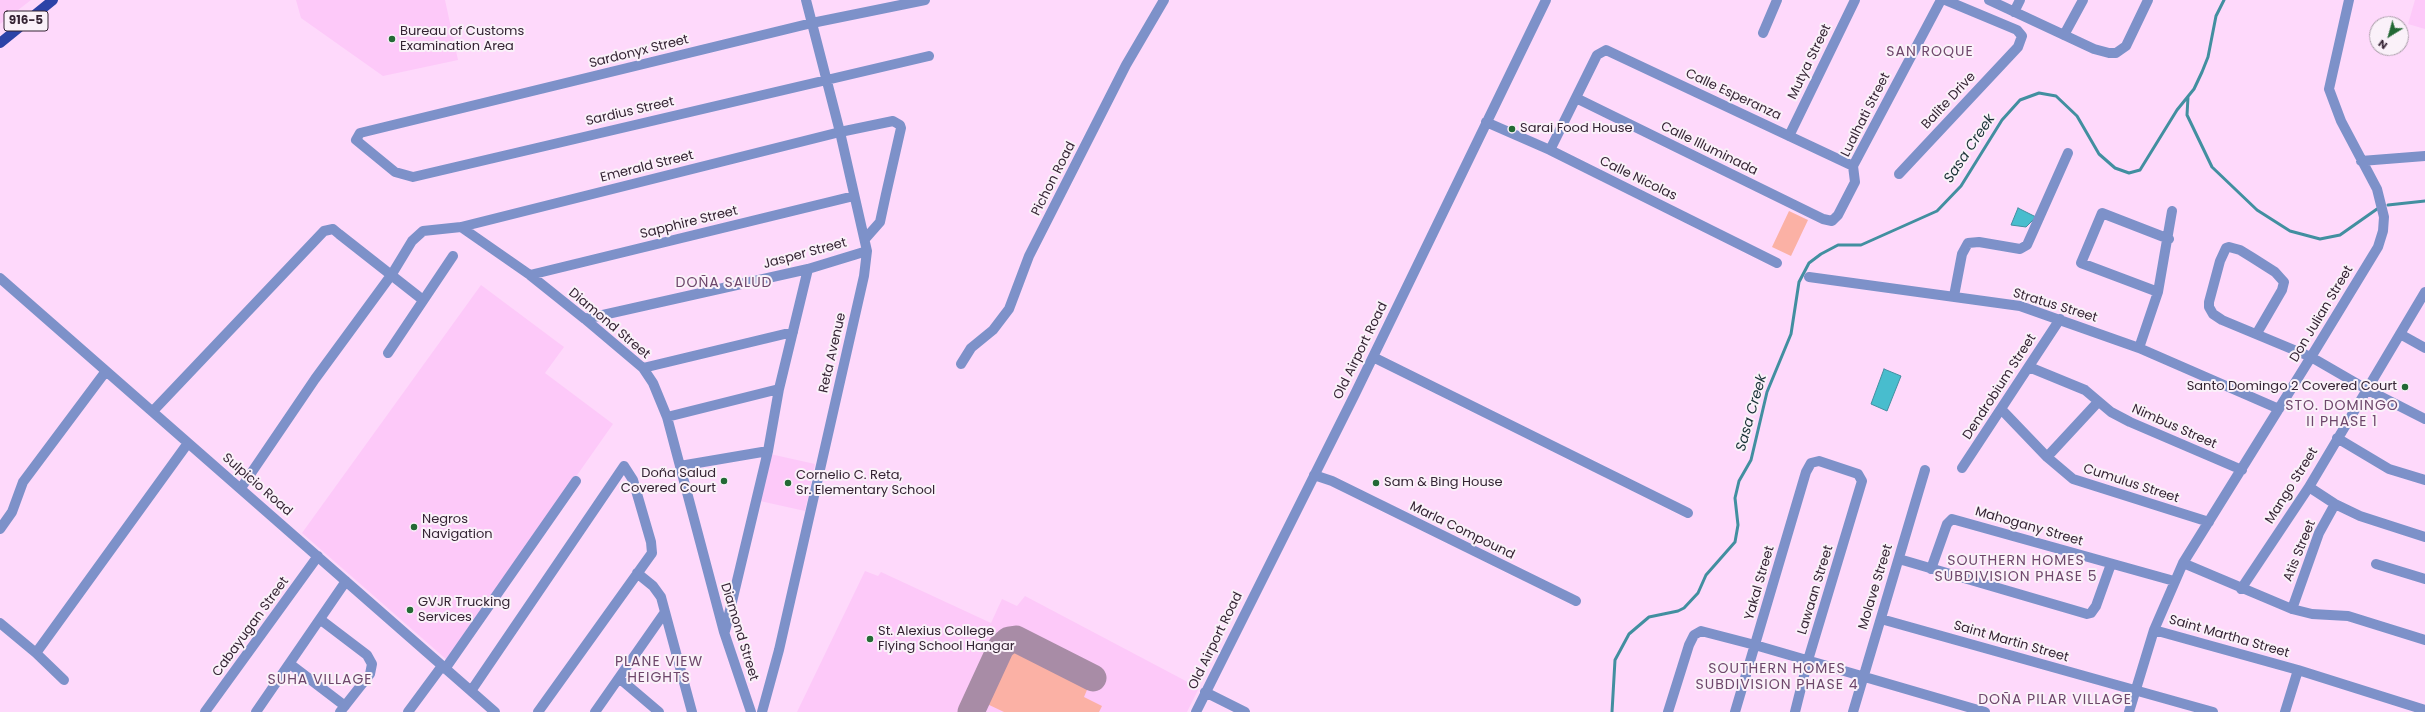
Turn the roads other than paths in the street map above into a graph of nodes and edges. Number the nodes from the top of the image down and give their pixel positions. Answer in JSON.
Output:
{"nodes":[{"id":1,"x":53,"y":0,"type":"edge"},
{"id":2,"x":806,"y":0,"type":"edge"},
{"id":3,"x":925,"y":0,"type":"edge"},
{"id":4,"x":1164,"y":0,"type":"edge"},
{"id":5,"x":1546,"y":0,"type":"edge"},
{"id":6,"x":1777,"y":0,"type":"edge"},
{"id":7,"x":1855,"y":0,"type":"edge"},
{"id":8,"x":1941,"y":0,"type":"edge"},
{"id":9,"x":1945,"y":0,"type":"edge"},
{"id":10,"x":1989,"y":0,"type":"edge"},
{"id":11,"x":2020,"y":0,"type":"edge"},
{"id":12,"x":2083,"y":0,"type":"edge"},
{"id":13,"x":2148,"y":0,"type":"edge"},
{"id":14,"x":2349,"y":0,"type":"edge"},
{"id":15,"x":2014,"y":12,"type":"junction"},
{"id":16,"x":812,"y":23,"type":"junction"},
{"id":17,"x":1763,"y":33,"type":"dead end"},
{"id":18,"x":2064,"y":35,"type":"junction"},
{"id":19,"x":0,"y":43,"type":"edge"},
{"id":20,"x":928,"y":56,"type":"dead end"},
{"id":21,"x":826,"y":80,"type":"junction"},
{"id":22,"x":1576,"y":98,"type":"junction"},
{"id":23,"x":1486,"y":122,"type":"junction"},
{"id":24,"x":840,"y":132,"type":"junction"},
{"id":25,"x":360,"y":134,"type":"joint"},
{"id":26,"x":1789,"y":136,"type":"junction"},
{"id":27,"x":1550,"y":150,"type":"junction"},
{"id":28,"x":2068,"y":153,"type":"dead end"},
{"id":29,"x":2425,"y":156,"type":"edge"},
{"id":30,"x":2361,"y":161,"type":"junction"},
{"id":31,"x":1853,"y":166,"type":"junction"},
{"id":32,"x":1899,"y":174,"type":"dead end"},
{"id":33,"x":854,"y":196,"type":"junction"},
{"id":34,"x":2172,"y":211,"type":"dead end"},
{"id":35,"x":1832,"y":221,"type":"joint"},
{"id":36,"x":461,"y":227,"type":"junction"},
{"id":37,"x":865,"y":239,"type":"junction"},
{"id":38,"x":2169,"y":239,"type":"junction"},
{"id":39,"x":867,"y":251,"type":"junction"},
{"id":40,"x":453,"y":256,"type":"dead end"},
{"id":41,"x":1777,"y":263,"type":"dead end"},
{"id":42,"x":808,"y":269,"type":"junction"},
{"id":43,"x":392,"y":274,"type":"junction"},
{"id":44,"x":530,"y":276,"type":"junction"},
{"id":45,"x":1809,"y":277,"type":"dead end"},
{"id":46,"x":0,"y":278,"type":"edge"},
{"id":47,"x":2158,"y":292,"type":"junction"},
{"id":48,"x":2425,"y":293,"type":"edge"},
{"id":49,"x":1954,"y":296,"type":"junction"},
{"id":50,"x":423,"y":300,"type":"junction"},
{"id":51,"x":585,"y":319,"type":"junction"},
{"id":52,"x":2060,"y":319,"type":"junction"},
{"id":53,"x":793,"y":332,"type":"junction"},
{"id":54,"x":2257,"y":333,"type":"junction"},
{"id":55,"x":2400,"y":334,"type":"junction"},
{"id":56,"x":2139,"y":348,"type":"junction"},
{"id":57,"x":2425,"y":348,"type":"edge"},
{"id":58,"x":388,"y":353,"type":"dead end"},
{"id":59,"x":1372,"y":357,"type":"junction"},
{"id":60,"x":2312,"y":357,"type":"junction"},
{"id":61,"x":961,"y":364,"type":"dead end"},
{"id":62,"x":2029,"y":367,"type":"junction"},
{"id":63,"x":643,"y":368,"type":"junction"},
{"id":64,"x":106,"y":371,"type":"junction"},
{"id":65,"x":779,"y":389,"type":"junction"},
{"id":66,"x":2368,"y":390,"type":"junction"},
{"id":67,"x":2098,"y":402,"type":"junction"},
{"id":68,"x":2001,"y":409,"type":"junction"},
{"id":69,"x":2279,"y":410,"type":"junction"},
{"id":70,"x":153,"y":412,"type":"junction"},
{"id":71,"x":667,"y":417,"type":"junction"},
{"id":72,"x":2425,"y":419,"type":"edge"},
{"id":73,"x":2337,"y":438,"type":"junction"},
{"id":74,"x":188,"y":442,"type":"junction"},
{"id":75,"x":768,"y":451,"type":"junction"},
{"id":76,"x":2047,"y":457,"type":"junction"},
{"id":77,"x":680,"y":466,"type":"junction"},
{"id":78,"x":1962,"y":468,"type":"dead end"},
{"id":79,"x":1925,"y":470,"type":"dead end"},
{"id":80,"x":2242,"y":470,"type":"junction"},
{"id":81,"x":1314,"y":475,"type":"junction"},
{"id":82,"x":1861,"y":477,"type":"joint"},
{"id":83,"x":2425,"y":480,"type":"edge"},
{"id":84,"x":576,"y":481,"type":"dead end"},
{"id":85,"x":2309,"y":487,"type":"junction"},
{"id":86,"x":241,"y":488,"type":"junction"},
{"id":87,"x":2335,"y":504,"type":"junction"},
{"id":88,"x":1688,"y":513,"type":"dead end"},
{"id":89,"x":2209,"y":522,"type":"junction"},
{"id":90,"x":0,"y":529,"type":"edge"},
{"id":91,"x":2425,"y":537,"type":"edge"},
{"id":92,"x":318,"y":556,"type":"junction"},
{"id":93,"x":1899,"y":559,"type":"junction"},
{"id":94,"x":2183,"y":563,"type":"junction"},
{"id":95,"x":2111,"y":564,"type":"junction"},
{"id":96,"x":2376,"y":564,"type":"dead end"},
{"id":97,"x":1931,"y":569,"type":"junction"},
{"id":98,"x":637,"y":573,"type":"junction"},
{"id":99,"x":2425,"y":579,"type":"edge"},
{"id":100,"x":346,"y":581,"type":"junction"},
{"id":101,"x":2174,"y":581,"type":"junction"},
{"id":102,"x":2241,"y":589,"type":"junction"},
{"id":103,"x":1576,"y":601,"type":"dead end"},
{"id":104,"x":2292,"y":609,"type":"junction"},
{"id":105,"x":665,"y":612,"type":"junction"},
{"id":106,"x":1881,"y":619,"type":"junction"},
{"id":107,"x":321,"y":620,"type":"junction"},
{"id":108,"x":0,"y":623,"type":"edge"},
{"id":109,"x":2154,"y":630,"type":"junction"},
{"id":110,"x":724,"y":632,"type":"junction"},
{"id":111,"x":2425,"y":640,"type":"edge"},
{"id":112,"x":1755,"y":645,"type":"junction"},
{"id":113,"x":36,"y":653,"type":"junction"},
{"id":114,"x":1808,"y":660,"type":"junction"},
{"id":115,"x":290,"y":664,"type":"junction"},
{"id":116,"x":444,"y":667,"type":"junction"},
{"id":117,"x":2298,"y":670,"type":"junction"},
{"id":118,"x":1862,"y":675,"type":"junction"},
{"id":119,"x":619,"y":678,"type":"junction"},
{"id":120,"x":64,"y":680,"type":"dead end"},
{"id":121,"x":2135,"y":690,"type":"junction"},
{"id":122,"x":471,"y":691,"type":"junction"},
{"id":123,"x":1205,"y":692,"type":"junction"},
{"id":124,"x":343,"y":709,"type":"edge"},
{"id":125,"x":2425,"y":710,"type":"edge"},
{"id":126,"x":205,"y":712,"type":"edge"},
{"id":127,"x":256,"y":712,"type":"edge"},
{"id":128,"x":408,"y":712,"type":"edge"},
{"id":129,"x":495,"y":712,"type":"edge"},
{"id":130,"x":538,"y":712,"type":"edge"},
{"id":131,"x":595,"y":712,"type":"edge"},
{"id":132,"x":659,"y":712,"type":"edge"},
{"id":133,"x":692,"y":712,"type":"edge"},
{"id":134,"x":751,"y":712,"type":"edge"},
{"id":135,"x":762,"y":712,"type":"edge"},
{"id":136,"x":1196,"y":712,"type":"edge"},
{"id":137,"x":1245,"y":712,"type":"edge"},
{"id":138,"x":1668,"y":712,"type":"edge"},
{"id":139,"x":1735,"y":712,"type":"edge"},
{"id":140,"x":1795,"y":712,"type":"edge"},
{"id":141,"x":1853,"y":712,"type":"edge"},
{"id":142,"x":1985,"y":712,"type":"edge"},
{"id":143,"x":2129,"y":712,"type":"edge"},
{"id":144,"x":2213,"y":712,"type":"edge"},
{"id":145,"x":2285,"y":712,"type":"edge"}],
"edges":[{"from":1,"to":19,"type":"main road","number":"916-5"},
{"from":2,"to":16,"type":"street","name":"Reta Avenue"},
{"from":3,"to":16,"type":"street","name":"Sardonyx Street"},
{"from":4,"to":61,"type":"street","name":"Pichon Road"},
{"from":5,"to":23,"type":"street","name":"Old Airport Road"},
{"from":6,"to":17,"type":"street"},
{"from":7,"to":26,"type":"street","name":"Mutya Street"},
{"from":8,"to":31,"type":"street","name":"Lualhati Street"},
{"from":9,"to":32,"type":"street","name":"Balite Drive"},
{"from":10,"to":15,"type":"street"},
{"from":11,"to":15,"type":"street"},
{"from":12,"to":18,"type":"street"},
{"from":13,"to":18,"type":"street"},
{"from":14,"to":30,"type":"street","name":"Don Julian Street"},
{"from":15,"to":18,"type":"street"},
{"from":16,"to":21,"type":"street","name":"Reta Avenue"},
{"from":16,"to":25,"type":"street","name":"Sardonyx Street"},
{"from":20,"to":21,"type":"street","name":"Sardius Street"},
{"from":21,"to":24,"type":"street","name":"Reta Avenue"},
{"from":21,"to":25,"type":"street","name":"Sardius Street"},
{"from":22,"to":26,"type":"street","name":"Calle Esperanza"},
{"from":22,"to":27,"type":"street"},
{"from":22,"to":35,"type":"street","name":"Calle Illuminada"},
{"from":23,"to":27,"type":"street","name":"Calle Nicolas"},
{"from":23,"to":59,"type":"street","name":"Old Airport Road"},
{"from":24,"to":33,"type":"street","name":"Reta Avenue"},
{"from":24,"to":36,"type":"street","name":"Emerald Street"},
{"from":24,"to":37,"type":"street","name":"Emerald Street"},
{"from":26,"to":31,"type":"street","name":"Calle Esperanza"},
{"from":27,"to":41,"type":"street","name":"Calle Nicolas"},
{"from":28,"to":49,"type":"street"},
{"from":29,"to":30,"type":"street"},
{"from":30,"to":60,"type":"street","name":"Don Julian Street"},
{"from":31,"to":35,"type":"street","name":"Lualhati Street"},
{"from":33,"to":37,"type":"street","name":"Reta Avenue"},
{"from":33,"to":44,"type":"street","name":"Sapphire Street"},
{"from":34,"to":38,"type":"street"},
{"from":36,"to":43,"type":"street","name":"Emerald Street"},
{"from":36,"to":44,"type":"street","name":"Diamond Street"},
{"from":37,"to":39,"type":"street","name":"Reta Avenue"},
{"from":38,"to":47,"type":"street"},
{"from":38,"to":47,"type":"street"},
{"from":39,"to":42,"type":"street","name":"Jasper Street"},
{"from":39,"to":135,"type":"street","name":"Reta Avenue"},
{"from":40,"to":50,"type":"street"},
{"from":42,"to":51,"type":"street","name":"Jasper Street"},
{"from":42,"to":53,"type":"street"},
{"from":43,"to":50,"type":"street"},
{"from":43,"to":70,"type":"street"},
{"from":43,"to":86,"type":"street","name":"Emerald Street"},
{"from":44,"to":51,"type":"street","name":"Diamond Street"},
{"from":45,"to":49,"type":"street","name":"Stratus Street"},
{"from":46,"to":64,"type":"street","name":"Sulpicio Road"},
{"from":47,"to":56,"type":"street"},
{"from":48,"to":55,"type":"street","name":"Mango Street"},
{"from":49,"to":52,"type":"street","name":"Stratus Street"},
{"from":50,"to":58,"type":"street"},
{"from":51,"to":63,"type":"street","name":"Diamond Street"},
{"from":52,"to":56,"type":"street","name":"Stratus Street"},
{"from":52,"to":62,"type":"street","name":"Dendrobium Street"},
{"from":53,"to":63,"type":"street"},
{"from":53,"to":65,"type":"street"},
{"from":54,"to":54,"type":"street"},
{"from":54,"to":60,"type":"street"},
{"from":55,"to":57,"type":"street"},
{"from":55,"to":66,"type":"street","name":"Mango Street"},
{"from":56,"to":69,"type":"street","name":"Stratus Street"},
{"from":59,"to":81,"type":"street","name":"Old Airport Road"},
{"from":59,"to":88,"type":"street"},
{"from":60,"to":66,"type":"street"},
{"from":60,"to":69,"type":"street","name":"Don Julian Street"},
{"from":62,"to":67,"type":"street","name":"Nimbus Street"},
{"from":62,"to":68,"type":"street","name":"Dendrobium Street"},
{"from":63,"to":71,"type":"street","name":"Diamond Street"},
{"from":64,"to":70,"type":"street","name":"Sulpicio Road"},
{"from":64,"to":90,"type":"street"},
{"from":65,"to":71,"type":"street"},
{"from":65,"to":75,"type":"street"},
{"from":66,"to":72,"type":"street"},
{"from":66,"to":73,"type":"street","name":"Mango Street"},
{"from":67,"to":76,"type":"street"},
{"from":67,"to":80,"type":"street","name":"Nimbus Street"},
{"from":68,"to":76,"type":"street","name":"Cumulus Street"},
{"from":68,"to":78,"type":"street","name":"Dendrobium Street"},
{"from":69,"to":80,"type":"street","name":"Don Julian Street"},
{"from":70,"to":74,"type":"street","name":"Sulpicio Road"},
{"from":71,"to":77,"type":"street","name":"Diamond Street"},
{"from":73,"to":83,"type":"street"},
{"from":73,"to":85,"type":"street","name":"Mango Street"},
{"from":74,"to":86,"type":"street","name":"Sulpicio Road"},
{"from":74,"to":113,"type":"street"},
{"from":75,"to":77,"type":"street"},
{"from":75,"to":110,"type":"street"},
{"from":76,"to":89,"type":"street","name":"Cumulus Street"},
{"from":77,"to":110,"type":"street","name":"Diamond Street"},
{"from":79,"to":93,"type":"street","name":"Molave Street"},
{"from":80,"to":89,"type":"street","name":"Don Julian Street"},
{"from":81,"to":103,"type":"street","name":"Marla Compound"},
{"from":81,"to":123,"type":"street","name":"Old Airport Road"},
{"from":82,"to":112,"type":"street","name":"Yakal Street"},
{"from":82,"to":114,"type":"street","name":"Lawaan Street"},
{"from":84,"to":116,"type":"street"},
{"from":85,"to":87,"type":"street"},
{"from":85,"to":102,"type":"street","name":"Mango Street"},
{"from":86,"to":92,"type":"street","name":"Sulpicio Road"},
{"from":87,"to":91,"type":"street"},
{"from":87,"to":104,"type":"street","name":"Atis Street"},
{"from":89,"to":94,"type":"street","name":"Don Julian Street"},
{"from":92,"to":100,"type":"street","name":"Sulpicio Road"},
{"from":92,"to":126,"type":"street","name":"Cabayugan Street"},
{"from":93,"to":97,"type":"street"},
{"from":93,"to":106,"type":"street","name":"Molave Street"},
{"from":94,"to":101,"type":"street","name":"Don Julian Street"},
{"from":94,"to":102,"type":"street"},
{"from":95,"to":97,"type":"street"},
{"from":95,"to":97,"type":"street","name":"Mahogany Street"},
{"from":95,"to":101,"type":"street","name":"Mahogany Street"},
{"from":96,"to":99,"type":"street"},
{"from":98,"to":105,"type":"street"},
{"from":98,"to":122,"type":"street"},
{"from":98,"to":130,"type":"street"},
{"from":100,"to":107,"type":"street"},
{"from":100,"to":116,"type":"street","name":"Sulpicio Road"},
{"from":101,"to":109,"type":"street","name":"Don Julian Street"},
{"from":102,"to":104,"type":"street"},
{"from":104,"to":111,"type":"street"},
{"from":105,"to":119,"type":"street"},
{"from":105,"to":133,"type":"street"},
{"from":106,"to":118,"type":"street","name":"Molave Street"},
{"from":106,"to":121,"type":"street","name":"Saint Martin Street"},
{"from":107,"to":115,"type":"street"},
{"from":107,"to":124,"type":"street"},
{"from":108,"to":113,"type":"street"},
{"from":109,"to":117,"type":"street","name":"Saint Martha Street"},
{"from":109,"to":121,"type":"street","name":"Don Julian Street"},
{"from":110,"to":134,"type":"street","name":"Diamond Street"},
{"from":112,"to":114,"type":"street"},
{"from":112,"to":138,"type":"street"},
{"from":112,"to":139,"type":"street","name":"Yakal Street"},
{"from":113,"to":120,"type":"street"},
{"from":114,"to":118,"type":"street"},
{"from":114,"to":140,"type":"street","name":"Lawaan Street"},
{"from":115,"to":124,"type":"street"},
{"from":115,"to":127,"type":"street"},
{"from":116,"to":122,"type":"street","name":"Sulpicio Road"},
{"from":116,"to":128,"type":"street"},
{"from":117,"to":125,"type":"street","name":"Saint Martha Street"},
{"from":117,"to":145,"type":"street"},
{"from":118,"to":141,"type":"street","name":"Molave Street"},
{"from":118,"to":142,"type":"street"},
{"from":119,"to":131,"type":"street"},
{"from":119,"to":132,"type":"street"},
{"from":121,"to":143,"type":"street","name":"Don Julian Street"},
{"from":121,"to":144,"type":"street","name":"Saint Martin Street"},
{"from":122,"to":129,"type":"street","name":"Sulpicio Road"},
{"from":123,"to":136,"type":"street","name":"Old Airport Road"},
{"from":123,"to":137,"type":"street"}]}
